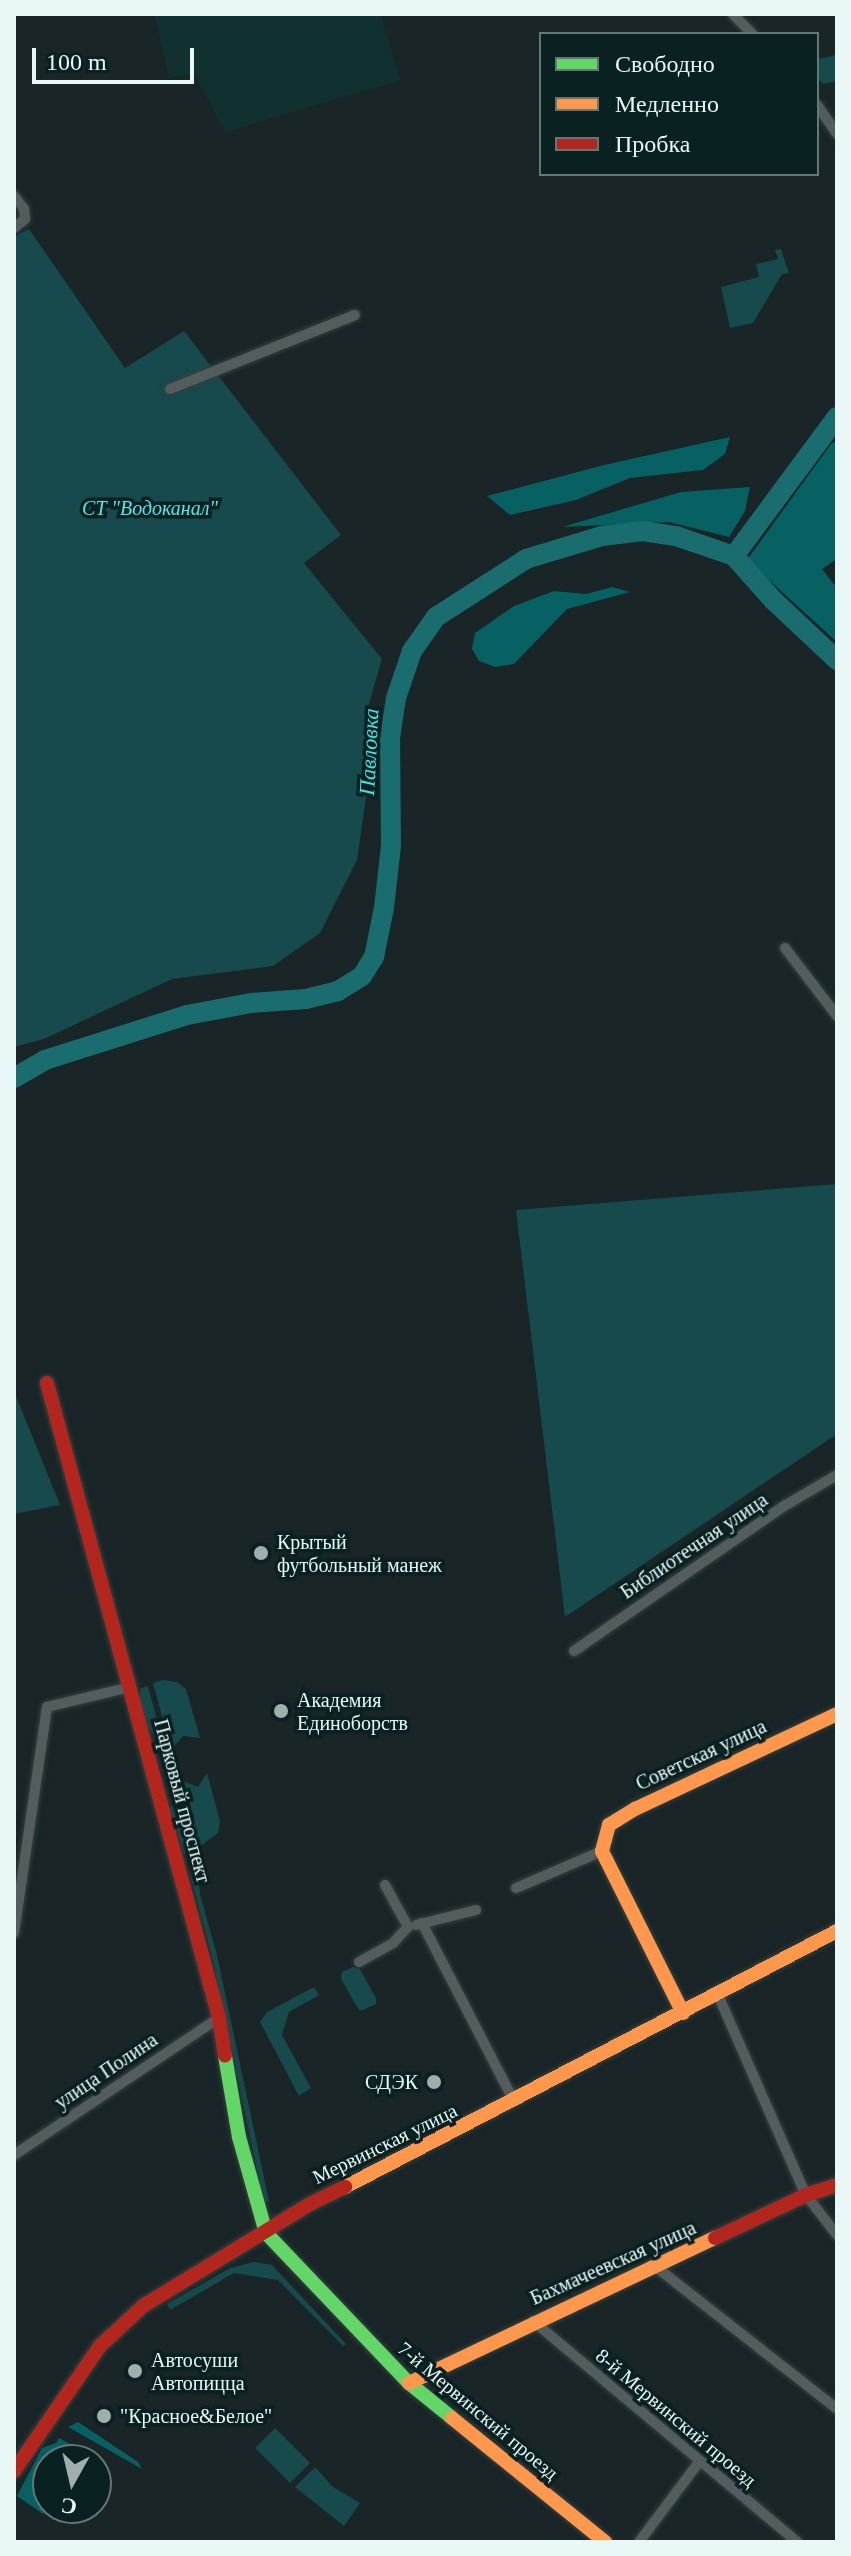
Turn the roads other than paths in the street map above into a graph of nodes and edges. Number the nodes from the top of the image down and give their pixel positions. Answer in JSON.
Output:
{"nodes":[{"id":1,"x":733,"y":14,"type":"edge"},
{"id":2,"x":750,"y":32,"type":"edge"},
{"id":3,"x":819,"y":108,"type":"edge"},
{"id":4,"x":837,"y":134,"type":"edge"},
{"id":5,"x":14,"y":196,"type":"edge"},
{"id":6,"x":14,"y":228,"type":"edge"},
{"id":7,"x":355,"y":315,"type":"dead end"},
{"id":8,"x":170,"y":389,"type":"dead end"},
{"id":9,"x":785,"y":948,"type":"dead end"},
{"id":10,"x":837,"y":1016,"type":"edge"},
{"id":11,"x":47,"y":1383,"type":"dead end"},
{"id":12,"x":837,"y":1475,"type":"edge"},
{"id":13,"x":574,"y":1651,"type":"dead end"},
{"id":14,"x":130,"y":1687,"type":"junction"},
{"id":15,"x":837,"y":1714,"type":"edge"},
{"id":16,"x":602,"y":1851,"type":"junction"},
{"id":17,"x":385,"y":1885,"type":"dead end"},
{"id":18,"x":516,"y":1888,"type":"dead end"},
{"id":19,"x":476,"y":1910,"type":"dead end"},
{"id":20,"x":422,"y":1923,"type":"junction"},
{"id":21,"x":408,"y":1927,"type":"junction"},
{"id":22,"x":837,"y":1931,"type":"edge"},
{"id":23,"x":14,"y":1933,"type":"edge"},
{"id":24,"x":359,"y":1962,"type":"dead end"},
{"id":25,"x":718,"y":1995,"type":"junction"},
{"id":26,"x":683,"y":2013,"type":"junction"},
{"id":27,"x":219,"y":2018,"type":"junction"},
{"id":28,"x":514,"y":2101,"type":"junction"},
{"id":29,"x":14,"y":2155,"type":"edge"},
{"id":30,"x":837,"y":2185,"type":"edge"},
{"id":31,"x":806,"y":2195,"type":"junction"},
{"id":32,"x":266,"y":2233,"type":"junction"},
{"id":33,"x":837,"y":2235,"type":"edge"},
{"id":34,"x":656,"y":2267,"type":"junction"},
{"id":35,"x":533,"y":2321,"type":"junction"},
{"id":36,"x":409,"y":2383,"type":"junction"},
{"id":37,"x":837,"y":2409,"type":"edge"},
{"id":38,"x":699,"y":2462,"type":"junction"},
{"id":39,"x":14,"y":2471,"type":"edge"},
{"id":40,"x":605,"y":2542,"type":"edge"},
{"id":41,"x":639,"y":2542,"type":"edge"},
{"id":42,"x":797,"y":2542,"type":"edge"}],
"edges":[{"from":1,"to":2,"type":"street"},
{"from":3,"to":4,"type":"street"},
{"from":5,"to":6,"type":"street"},
{"from":7,"to":8,"type":"street"},
{"from":9,"to":10,"type":"street"},
{"from":11,"to":14,"type":"street","name":"Парковый проспект"},
{"from":12,"to":13,"type":"street","name":"Библиотечная улица"},
{"from":14,"to":23,"type":"street"},
{"from":14,"to":27,"type":"street","name":"Парковый проспект"},
{"from":15,"to":16,"type":"street","name":"Советская улица"},
{"from":16,"to":18,"type":"street"},
{"from":16,"to":26,"type":"street"},
{"from":17,"to":21,"type":"street"},
{"from":19,"to":20,"type":"street"},
{"from":20,"to":21,"type":"street"},
{"from":20,"to":28,"type":"street"},
{"from":21,"to":24,"type":"street"},
{"from":22,"to":25,"type":"street","name":"Мервинская улица"},
{"from":25,"to":26,"type":"street","name":"Мервинская улица"},
{"from":25,"to":31,"type":"street"},
{"from":26,"to":28,"type":"street","name":"Мервинская улица"},
{"from":27,"to":29,"type":"street","name":"улица Полина"},
{"from":27,"to":32,"type":"street","name":"Парковый проспект"},
{"from":28,"to":32,"type":"street","name":"Мервинская улица"},
{"from":30,"to":31,"type":"street","name":"Бахмачеевская улица"},
{"from":31,"to":33,"type":"street"},
{"from":31,"to":34,"type":"street","name":"Бахмачеевская улица"},
{"from":32,"to":36,"type":"street","name":"7-й Мервинский проезд"},
{"from":32,"to":39,"type":"street","name":"Мервинская улица"},
{"from":34,"to":35,"type":"street","name":"Бахмачеевская улица"},
{"from":34,"to":37,"type":"street"},
{"from":35,"to":36,"type":"street","name":"Бахмачеевская улица"},
{"from":35,"to":38,"type":"street","name":"8-й Мервинский проезд"},
{"from":36,"to":40,"type":"street","name":"7-й Мервинский проезд"},
{"from":38,"to":41,"type":"street"},
{"from":38,"to":42,"type":"street","name":"8-й Мервинский проезд"}]}
